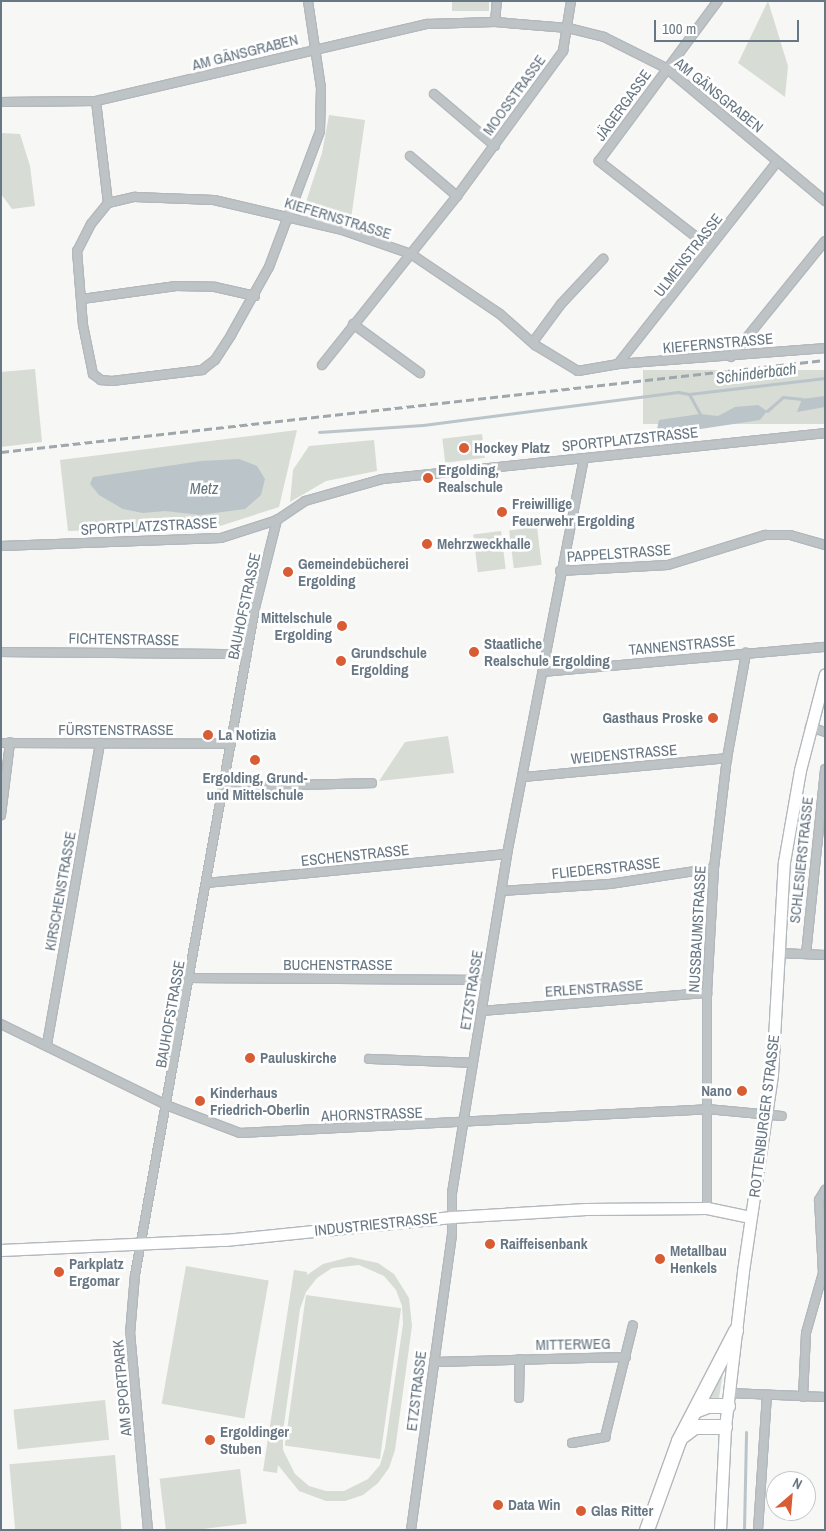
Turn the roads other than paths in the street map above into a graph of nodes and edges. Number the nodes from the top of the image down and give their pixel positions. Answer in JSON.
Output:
{"nodes":[{"id":1,"x":308,"y":1,"type":"edge"},
{"id":2,"x":496,"y":1,"type":"edge"},
{"id":3,"x":571,"y":1,"type":"edge"},
{"id":4,"x":718,"y":1,"type":"edge"},
{"id":5,"x":495,"y":22,"type":"junction"},
{"id":6,"x":568,"y":28,"type":"junction"},
{"id":7,"x":316,"y":49,"type":"junction"},
{"id":8,"x":666,"y":68,"type":"junction"},
{"id":9,"x":434,"y":94,"type":"dead end"},
{"id":10,"x":96,"y":101,"type":"junction"},
{"id":11,"x":1,"y":102,"type":"edge"},
{"id":12,"x":494,"y":146,"type":"junction"},
{"id":13,"x":410,"y":156,"type":"dead end"},
{"id":14,"x":777,"y":162,"type":"junction"},
{"id":15,"x":457,"y":196,"type":"junction"},
{"id":16,"x":825,"y":200,"type":"edge"},
{"id":17,"x":108,"y":203,"type":"junction"},
{"id":18,"x":289,"y":217,"type":"junction"},
{"id":19,"x":825,"y":241,"type":"edge"},
{"id":20,"x":709,"y":247,"type":"junction"},
{"id":21,"x":411,"y":254,"type":"junction"},
{"id":22,"x":603,"y":259,"type":"dead end"},
{"id":23,"x":255,"y":296,"type":"junction"},
{"id":24,"x":82,"y":299,"type":"junction"},
{"id":25,"x":353,"y":324,"type":"junction"},
{"id":26,"x":533,"y":342,"type":"junction"},
{"id":27,"x":825,"y":348,"type":"edge"},
{"id":28,"x":731,"y":356,"type":"junction"},
{"id":29,"x":618,"y":364,"type":"junction"},
{"id":30,"x":322,"y":365,"type":"dead end"},
{"id":31,"x":420,"y":373,"type":"dead end"},
{"id":32,"x":825,"y":433,"type":"edge"},
{"id":33,"x":584,"y":458,"type":"junction"},
{"id":34,"x":277,"y":520,"type":"junction"},
{"id":35,"x":825,"y":545,"type":"edge"},
{"id":36,"x":1,"y":546,"type":"edge"},
{"id":37,"x":560,"y":571,"type":"junction"},
{"id":38,"x":825,"y":647,"type":"edge"},
{"id":39,"x":1,"y":652,"type":"edge"},
{"id":40,"x":746,"y":653,"type":"junction"},
{"id":41,"x":247,"y":654,"type":"junction"},
{"id":42,"x":543,"y":672,"type":"junction"},
{"id":43,"x":825,"y":674,"type":"edge"},
{"id":44,"x":810,"y":727,"type":"junction"},
{"id":45,"x":825,"y":732,"type":"edge"},
{"id":46,"x":6,"y":743,"type":"edge"},
{"id":47,"x":100,"y":743,"type":"junction"},
{"id":48,"x":231,"y":744,"type":"junction"},
{"id":49,"x":727,"y":758,"type":"junction"},
{"id":50,"x":825,"y":769,"type":"edge"},
{"id":51,"x":524,"y":777,"type":"junction"},
{"id":52,"x":372,"y":783,"type":"dead end"},
{"id":53,"x":223,"y":787,"type":"junction"},
{"id":54,"x":1,"y":815,"type":"edge"},
{"id":55,"x":507,"y":854,"type":"junction"},
{"id":56,"x":714,"y":868,"type":"junction"},
{"id":57,"x":206,"y":883,"type":"junction"},
{"id":58,"x":501,"y":891,"type":"junction"},
{"id":59,"x":778,"y":953,"type":"junction"},
{"id":60,"x":806,"y":954,"type":"junction"},
{"id":61,"x":825,"y":955,"type":"edge"},
{"id":62,"x":190,"y":978,"type":"junction"},
{"id":63,"x":486,"y":980,"type":"junction"},
{"id":64,"x":708,"y":993,"type":"junction"},
{"id":65,"x":482,"y":1010,"type":"junction"},
{"id":66,"x":1,"y":1024,"type":"edge"},
{"id":67,"x":47,"y":1044,"type":"junction"},
{"id":68,"x":369,"y":1059,"type":"dead end"},
{"id":69,"x":472,"y":1063,"type":"junction"},
{"id":70,"x":166,"y":1105,"type":"junction"},
{"id":71,"x":707,"y":1109,"type":"junction"},
{"id":72,"x":767,"y":1113,"type":"junction"},
{"id":73,"x":782,"y":1116,"type":"dead end"},
{"id":74,"x":462,"y":1124,"type":"junction"},
{"id":75,"x":825,"y":1190,"type":"edge"},
{"id":76,"x":707,"y":1208,"type":"junction"},
{"id":77,"x":452,"y":1217,"type":"junction"},
{"id":78,"x":750,"y":1217,"type":"junction"},
{"id":79,"x":143,"y":1246,"type":"junction"},
{"id":80,"x":1,"y":1250,"type":"edge"},
{"id":81,"x":824,"y":1273,"type":"edge"},
{"id":82,"x":633,"y":1325,"type":"dead end"},
{"id":83,"x":736,"y":1331,"type":"junction"},
{"id":84,"x":626,"y":1357,"type":"junction"},
{"id":85,"x":520,"y":1359,"type":"junction"},
{"id":86,"x":434,"y":1362,"type":"junction"},
{"id":87,"x":767,"y":1395,"type":"junction"},
{"id":88,"x":803,"y":1397,"type":"junction"},
{"id":89,"x":825,"y":1397,"type":"edge"},
{"id":90,"x":519,"y":1398,"type":"dead end"},
{"id":91,"x":728,"y":1400,"type":"junction"},
{"id":92,"x":694,"y":1411,"type":"junction"},
{"id":93,"x":726,"y":1427,"type":"junction"},
{"id":94,"x":679,"y":1441,"type":"junction"},
{"id":95,"x":572,"y":1443,"type":"dead end"},
{"id":96,"x":148,"y":1530,"type":"edge"},
{"id":97,"x":411,"y":1530,"type":"edge"},
{"id":98,"x":647,"y":1530,"type":"edge"},
{"id":99,"x":720,"y":1530,"type":"edge"},
{"id":100,"x":758,"y":1530,"type":"edge"}],
"edges":[{"from":1,"to":7,"type":"street"},
{"from":2,"to":5,"type":"street"},
{"from":3,"to":6,"type":"street","name":"MOOSSTRASSE"},
{"from":4,"to":8,"type":"street","name":"JÄGERGASSE"},
{"from":5,"to":6,"type":"street","name":"AM GÄNSGRABEN"},
{"from":5,"to":7,"type":"street","name":"AM GÄNSGRABEN"},
{"from":6,"to":8,"type":"street","name":"AM GÄNSGRABEN"},
{"from":6,"to":12,"type":"street","name":"MOOSSTRASSE"},
{"from":7,"to":10,"type":"street","name":"AM GÄNSGRABEN"},
{"from":7,"to":18,"type":"street"},
{"from":8,"to":14,"type":"street","name":"AM GÄNSGRABEN"},
{"from":8,"to":20,"type":"street","name":"JÄGERGASSE"},
{"from":9,"to":12,"type":"street"},
{"from":10,"to":11,"type":"street","name":"AM GÄNSGRABEN"},
{"from":10,"to":17,"type":"street"},
{"from":12,"to":15,"type":"street","name":"MOOSSTRASSE"},
{"from":13,"to":15,"type":"street"},
{"from":14,"to":16,"type":"street","name":"AM GÄNSGRABEN"},
{"from":14,"to":20,"type":"street","name":"ULMENSTRASSE"},
{"from":15,"to":21,"type":"street","name":"MOOSSTRASSE"},
{"from":17,"to":18,"type":"street","name":"KIEFERNSTRASSE"},
{"from":17,"to":24,"type":"street"},
{"from":18,"to":21,"type":"street","name":"KIEFERNSTRASSE"},
{"from":18,"to":23,"type":"street"},
{"from":19,"to":28,"type":"street"},
{"from":20,"to":29,"type":"street","name":"ULMENSTRASSE"},
{"from":21,"to":25,"type":"street","name":"MOOSSTRASSE"},
{"from":21,"to":26,"type":"street","name":"KIEFERNSTRASSE"},
{"from":22,"to":26,"type":"street"},
{"from":23,"to":24,"type":"street"},
{"from":23,"to":24,"type":"street"},
{"from":25,"to":30,"type":"street","name":"MOOSSTRASSE"},
{"from":25,"to":31,"type":"street"},
{"from":26,"to":29,"type":"street","name":"KIEFERNSTRASSE"},
{"from":27,"to":28,"type":"street","name":"KIEFERNSTRASSE"},
{"from":28,"to":29,"type":"street","name":"KIEFERNSTRASSE"},
{"from":32,"to":33,"type":"street","name":"SPORTPLATZSTRASSE"},
{"from":33,"to":34,"type":"street","name":"SPORTPLATZSTRASSE"},
{"from":33,"to":37,"type":"street","name":"ETZSTRASSE"},
{"from":34,"to":36,"type":"street","name":"SPORTPLATZSTRASSE"},
{"from":34,"to":41,"type":"street","name":"BAUHOFSTRASSE"},
{"from":35,"to":37,"type":"street","name":"PAPPELSTRASSE"},
{"from":37,"to":42,"type":"street","name":"ETZSTRASSE"},
{"from":38,"to":40,"type":"street","name":"TANNENSTRASSE"},
{"from":39,"to":41,"type":"street","name":"FICHTENSTRASSE"},
{"from":40,"to":42,"type":"street","name":"TANNENSTRASSE"},
{"from":40,"to":49,"type":"street","name":"NUSSBAUMSTRASSE"},
{"from":41,"to":48,"type":"street","name":"BAUHOFSTRASSE"},
{"from":42,"to":51,"type":"street","name":"ETZSTRASSE"},
{"from":43,"to":44,"type":"street","name":"ROTTENBURGER STRASSE"},
{"from":44,"to":45,"type":"street"},
{"from":44,"to":59,"type":"street","name":"ROTTENBURGER STRASSE"},
{"from":46,"to":47,"type":"street","name":"FÜRSTENSTRASSE"},
{"from":46,"to":54,"type":"street"},
{"from":47,"to":48,"type":"street","name":"FÜRSTENSTRASSE"},
{"from":47,"to":67,"type":"street","name":"KIRSCHENSTRASSE"},
{"from":48,"to":53,"type":"street","name":"BAUHOFSTRASSE"},
{"from":49,"to":51,"type":"street","name":"WEIDENSTRASSE"},
{"from":49,"to":56,"type":"street","name":"NUSSBAUMSTRASSE"},
{"from":50,"to":60,"type":"street","name":"SCHLESIERSTRASSE"},
{"from":51,"to":55,"type":"street","name":"ETZSTRASSE"},
{"from":52,"to":53,"type":"street"},
{"from":53,"to":57,"type":"street","name":"BAUHOFSTRASSE"},
{"from":55,"to":57,"type":"street","name":"ESCHENSTRASSE"},
{"from":55,"to":58,"type":"street","name":"ETZSTRASSE"},
{"from":56,"to":58,"type":"street","name":"FLIEDERSTRASSE"},
{"from":56,"to":64,"type":"street","name":"NUSSBAUMSTRASSE"},
{"from":57,"to":62,"type":"street","name":"BAUHOFSTRASSE"},
{"from":58,"to":63,"type":"street","name":"ETZSTRASSE"},
{"from":59,"to":60,"type":"street"},
{"from":59,"to":72,"type":"street","name":"ROTTENBURGER STRASSE"},
{"from":60,"to":61,"type":"street"},
{"from":62,"to":63,"type":"street","name":"BUCHENSTRASSE"},
{"from":62,"to":70,"type":"street","name":"BAUHOFSTRASSE"},
{"from":63,"to":65,"type":"street","name":"ETZSTRASSE"},
{"from":64,"to":65,"type":"street","name":"ERLENSTRASSE"},
{"from":64,"to":71,"type":"street","name":"NUSSBAUMSTRASSE"},
{"from":65,"to":69,"type":"street","name":"ETZSTRASSE"},
{"from":66,"to":67,"type":"street","name":"AHORNSTRASSE"},
{"from":67,"to":70,"type":"street","name":"AHORNSTRASSE"},
{"from":68,"to":69,"type":"street"},
{"from":69,"to":74,"type":"street","name":"ETZSTRASSE"},
{"from":70,"to":74,"type":"street","name":"AHORNSTRASSE"},
{"from":70,"to":79,"type":"street","name":"BAUHOFSTRASSE"},
{"from":71,"to":72,"type":"street","name":"AHORNSTRASSE"},
{"from":71,"to":74,"type":"street","name":"AHORNSTRASSE"},
{"from":71,"to":76,"type":"street","name":"NUSSBAUMSTRASSE"},
{"from":72,"to":73,"type":"street","name":"AHORNSTRASSE"},
{"from":72,"to":78,"type":"street","name":"ROTTENBURGER STRASSE"},
{"from":74,"to":77,"type":"street","name":"ETZSTRASSE"},
{"from":75,"to":81,"type":"street"},
{"from":76,"to":77,"type":"street","name":"INDUSTRIESTRASSE"},
{"from":76,"to":78,"type":"street","name":"INDUSTRIESTRASSE"},
{"from":77,"to":79,"type":"street","name":"INDUSTRIESTRASSE"},
{"from":77,"to":86,"type":"street","name":"ETZSTRASSE"},
{"from":78,"to":83,"type":"street","name":"ROTTENBURGER STRASSE"},
{"from":79,"to":80,"type":"street","name":"INDUSTRIESTRASSE"},
{"from":79,"to":96,"type":"street","name":"AM SPORTPARK"},
{"from":81,"to":88,"type":"street"},
{"from":82,"to":84,"type":"street","name":"MITTERWEG"},
{"from":83,"to":91,"type":"street","name":"ROTTENBURGER STRASSE"},
{"from":83,"to":92,"type":"highway"},
{"from":84,"to":85,"type":"street","name":"MITTERWEG"},
{"from":84,"to":95,"type":"street","name":"MITTERWEG"},
{"from":85,"to":86,"type":"street","name":"MITTERWEG"},
{"from":85,"to":90,"type":"street","name":"MITTERWEG"},
{"from":86,"to":97,"type":"street","name":"ETZSTRASSE"},
{"from":87,"to":88,"type":"street"},
{"from":87,"to":91,"type":"street"},
{"from":87,"to":100,"type":"street"},
{"from":88,"to":89,"type":"street"},
{"from":91,"to":92,"type":"highway"},
{"from":91,"to":93,"type":"street","name":"ROTTENBURGER STRASSE"},
{"from":92,"to":94,"type":"highway"},
{"from":93,"to":94,"type":"highway"},
{"from":93,"to":99,"type":"street","name":"ROTTENBURGER STRASSE"},
{"from":94,"to":98,"type":"highway"}]}
